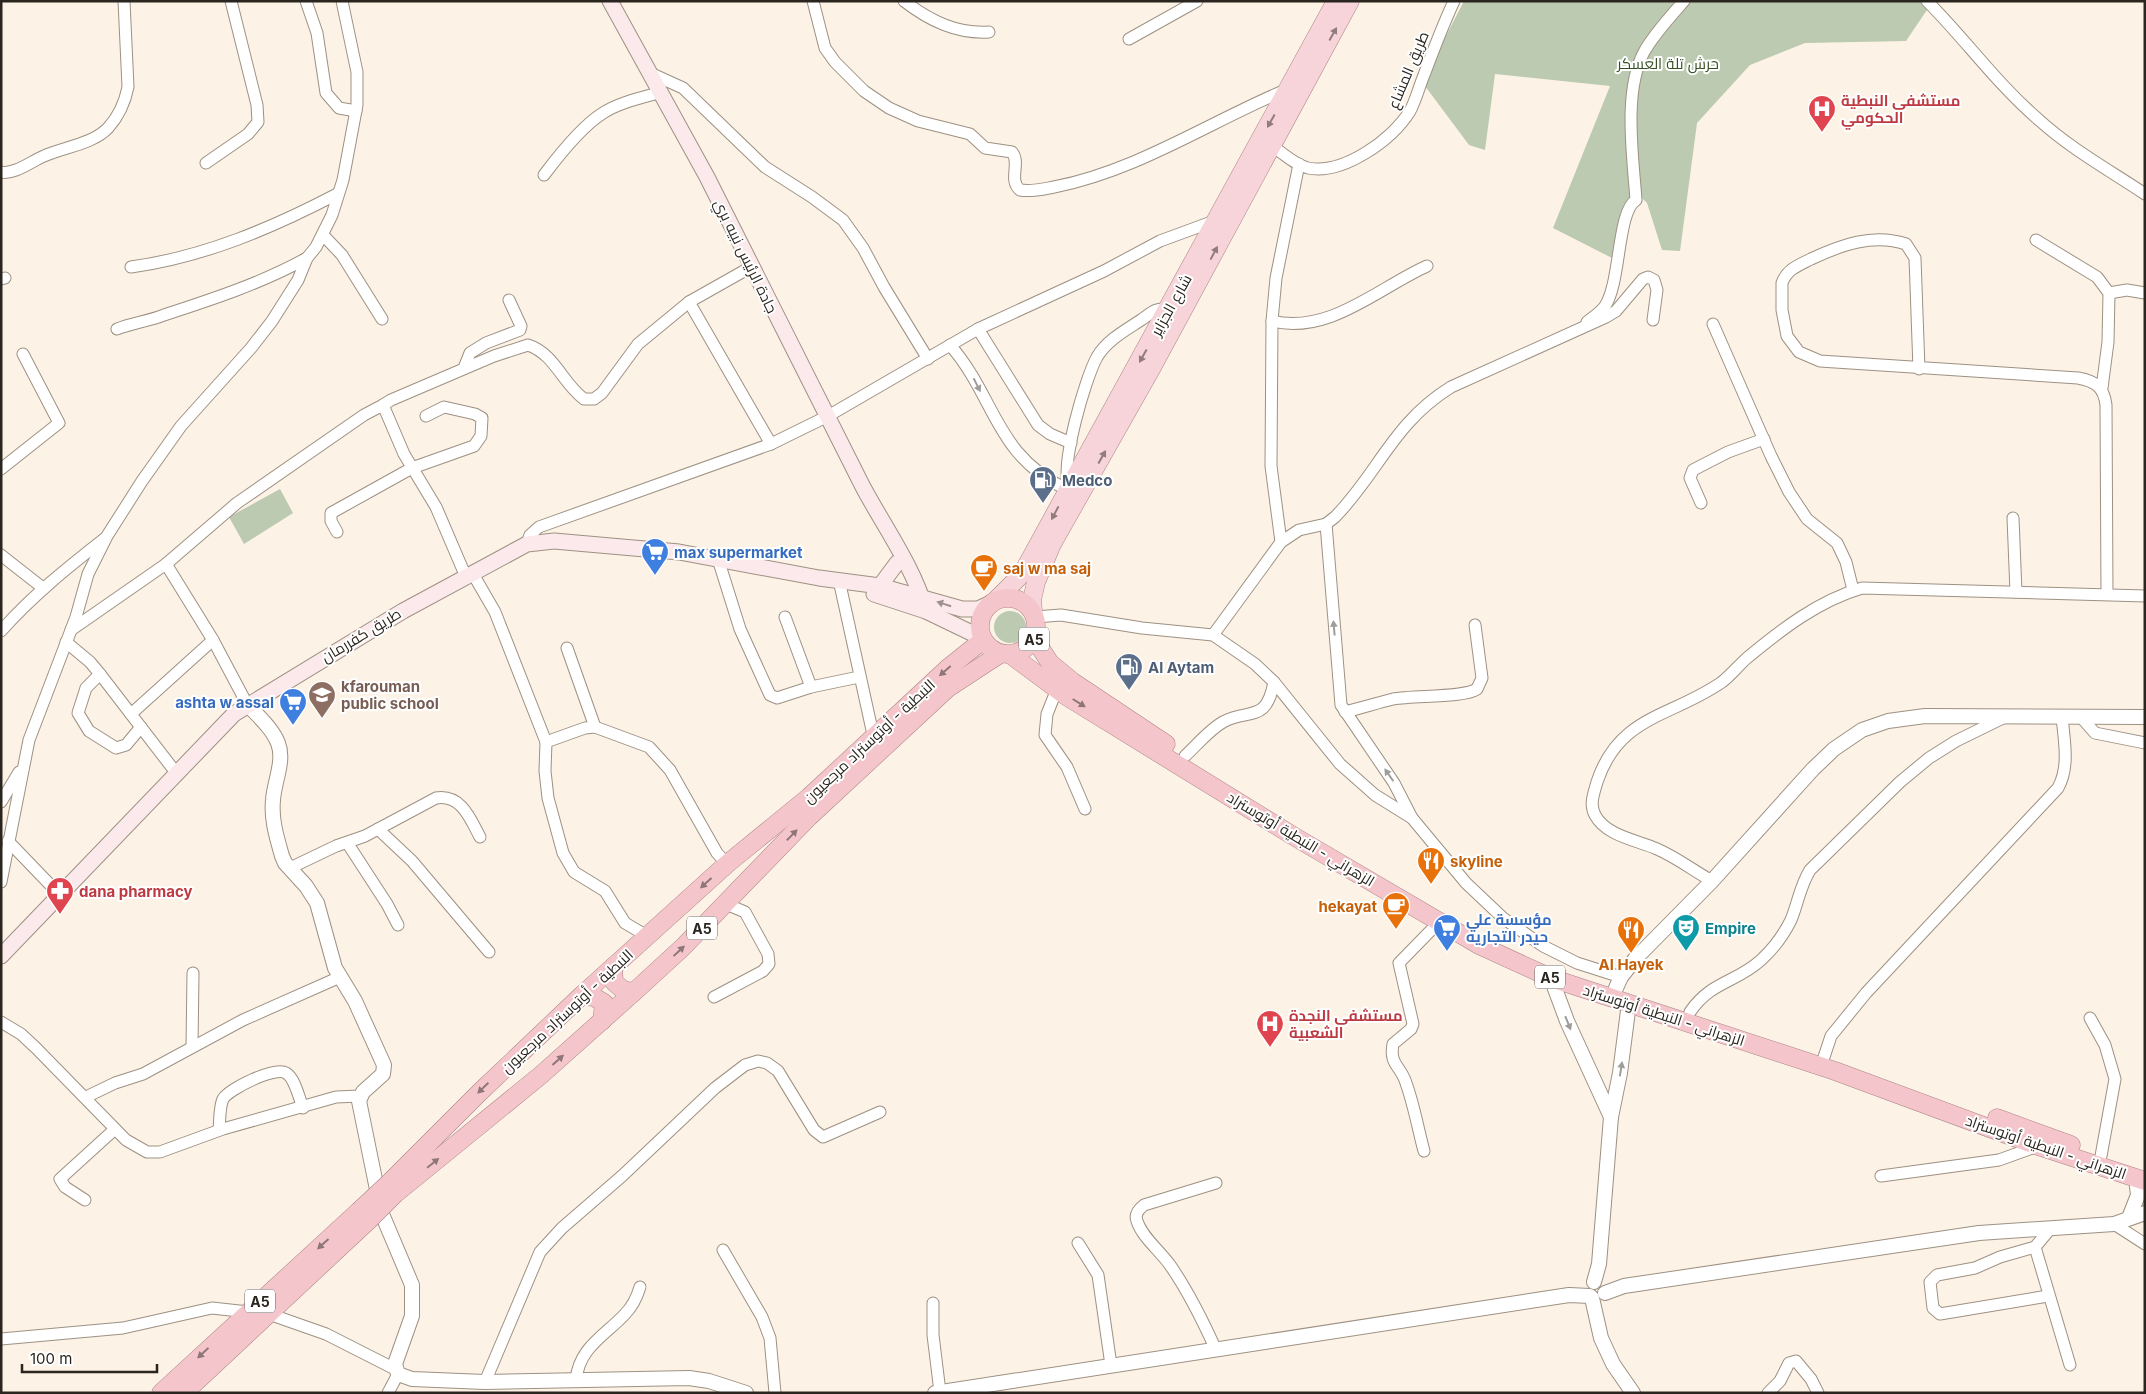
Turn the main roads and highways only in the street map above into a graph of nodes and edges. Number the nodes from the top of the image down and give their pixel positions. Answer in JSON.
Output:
{"nodes":[{"id":1,"x":610,"y":1,"type":"edge"},
{"id":2,"x":1336,"y":1,"type":"edge"},
{"id":3,"x":1350,"y":1,"type":"edge"},
{"id":4,"x":877,"y":512,"type":"junction"},
{"id":5,"x":897,"y":563,"type":"junction"},
{"id":6,"x":840,"y":583,"type":"junction"},
{"id":7,"x":880,"y":586,"type":"junction"},
{"id":8,"x":917,"y":602,"type":"junction"},
{"id":9,"x":993,"y":602,"type":"junction"},
{"id":10,"x":1034,"y":614,"type":"junction"},
{"id":11,"x":1034,"y":638,"type":"junction"},
{"id":12,"x":983,"y":639,"type":"junction"},
{"id":13,"x":1006,"y":654,"type":"junction"},
{"id":14,"x":1,"y":956,"type":"edge"},
{"id":15,"x":613,"y":967,"type":"junction"},
{"id":16,"x":634,"y":992,"type":"junction"},
{"id":17,"x":581,"y":996,"type":"junction"},
{"id":18,"x":602,"y":1021,"type":"junction"},
{"id":19,"x":2142,"y":1176,"type":"edge"},
{"id":20,"x":392,"y":1189,"type":"junction"},
{"id":21,"x":364,"y":1215,"type":"junction"},
{"id":22,"x":162,"y":1393,"type":"edge"},
{"id":23,"x":184,"y":1393,"type":"edge"}],
"edges":[{"from":1,"to":4,"type":"main road","name":"جادة الرئيس نبيه بري"},
{"from":2,"to":9,"type":"main road","name":"شارع الجزاير","one_way":true},
{"from":10,"to":3,"type":"main road","name":"شارع الجزاير","one_way":true},
{"from":4,"to":5,"type":"main road"},
{"from":4,"to":8,"type":"main road"},
{"from":5,"to":7,"type":"main road"},
{"from":5,"to":8,"type":"main road"},
{"from":6,"to":7,"type":"main road"},
{"from":6,"to":8,"type":"main road"},
{"from":6,"to":14,"type":"main road","name":"طريق كفررمان"},
{"from":7,"to":8,"type":"main road"},
{"from":9,"to":8,"type":"main road","one_way":true},
{"from":8,"to":12,"type":"main road"},
{"from":9,"to":10,"type":"highway","number":"A5"},
{"from":9,"to":12,"type":"highway"},
{"from":10,"to":11,"type":"highway","number":"A5"},
{"from":11,"to":13,"type":"highway","number":"A5"},
{"from":11,"to":19,"type":"highway","name":"الزهراني - النبطية أوتوستراد","number":"A5"},
{"from":12,"to":13,"type":"highway","number":"A5"},
{"from":12,"to":15,"type":"highway","name":"النبطية - أوتوستراد مرجعيون","number":"A5","one_way":true},
{"from":16,"to":13,"type":"highway","name":"النبطية - أوتوستراد مرجعيون","number":"A5","one_way":true},
{"from":13,"to":19,"type":"highway","name":"الزهراني - النبطية أوتوستراد","number":"A5","one_way":true},
{"from":15,"to":16,"type":"highway"},
{"from":15,"to":17,"type":"highway","name":"النبطية - أوتوستراد مرجعيون","number":"A5"},
{"from":16,"to":18,"type":"highway","name":"النبطية - أوتوستراد مرجعيون","number":"A5"},
{"from":17,"to":18,"type":"highway"},
{"from":17,"to":20,"type":"highway","name":"النبطية - أوتوستراد مرجعيون","number":"A5","one_way":true},
{"from":20,"to":18,"type":"highway","name":"النبطية - أوتوستراد مرجعيون","number":"A5","one_way":true},
{"from":20,"to":21,"type":"highway","name":"النبطية - أوتوستراد مرجعيون","number":"A5","bridge":true},
{"from":21,"to":22,"type":"highway","name":"النبطية - أوتوستراد مرجعيون","number":"A5","one_way":true},
{"from":21,"to":23,"type":"highway","name":"النبطية - أوتوستراد مرجعيون","number":"A5"}]}
